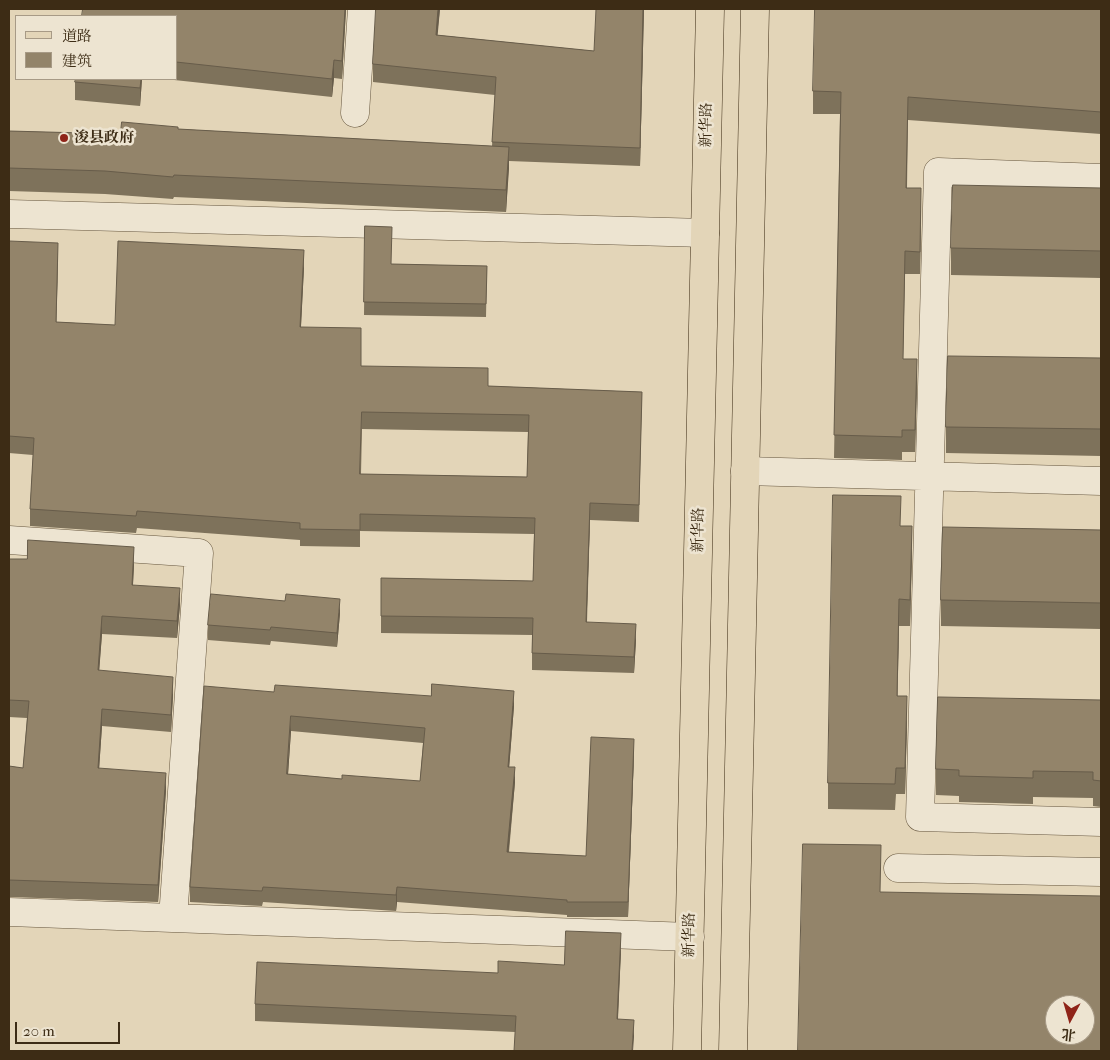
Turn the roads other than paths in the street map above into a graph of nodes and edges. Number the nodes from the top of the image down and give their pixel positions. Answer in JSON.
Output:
{"nodes":[{"id":1,"x":362,"y":9,"type":"edge"},
{"id":2,"x":710,"y":9,"type":"edge"},
{"id":3,"x":755,"y":9,"type":"edge"},
{"id":4,"x":355,"y":113,"type":"dead end"},
{"id":5,"x":1101,"y":178,"type":"edge"},
{"id":6,"x":9,"y":214,"type":"edge"},
{"id":7,"x":705,"y":233,"type":"junction"},
{"id":8,"x":745,"y":471,"type":"junction"},
{"id":9,"x":930,"y":476,"type":"junction"},
{"id":10,"x":1101,"y":481,"type":"edge"},
{"id":11,"x":9,"y":540,"type":"edge"},
{"id":12,"x":1101,"y":822,"type":"edge"},
{"id":13,"x":898,"y":868,"type":"dead end"},
{"id":14,"x":1101,"y":872,"type":"edge"},
{"id":15,"x":9,"y":912,"type":"edge"},
{"id":16,"x":173,"y":918,"type":"junction"},
{"id":17,"x":690,"y":937,"type":"junction"},
{"id":18,"x":687,"y":1051,"type":"edge"},
{"id":19,"x":732,"y":1051,"type":"edge"}],
"edges":[{"from":1,"to":4,"type":"street"},
{"from":2,"to":7,"type":"main road","name":"新华路"},
{"from":3,"to":8,"type":"main road"},
{"from":5,"to":9,"type":"street"},
{"from":6,"to":7,"type":"street"},
{"from":7,"to":17,"type":"main road","name":"新华路"},
{"from":8,"to":9,"type":"street"},
{"from":8,"to":19,"type":"main road"},
{"from":9,"to":10,"type":"street"},
{"from":9,"to":12,"type":"street"},
{"from":11,"to":16,"type":"street"},
{"from":13,"to":14,"type":"street"},
{"from":15,"to":16,"type":"street"},
{"from":16,"to":17,"type":"street"},
{"from":17,"to":18,"type":"main road","name":"新华路"}]}
